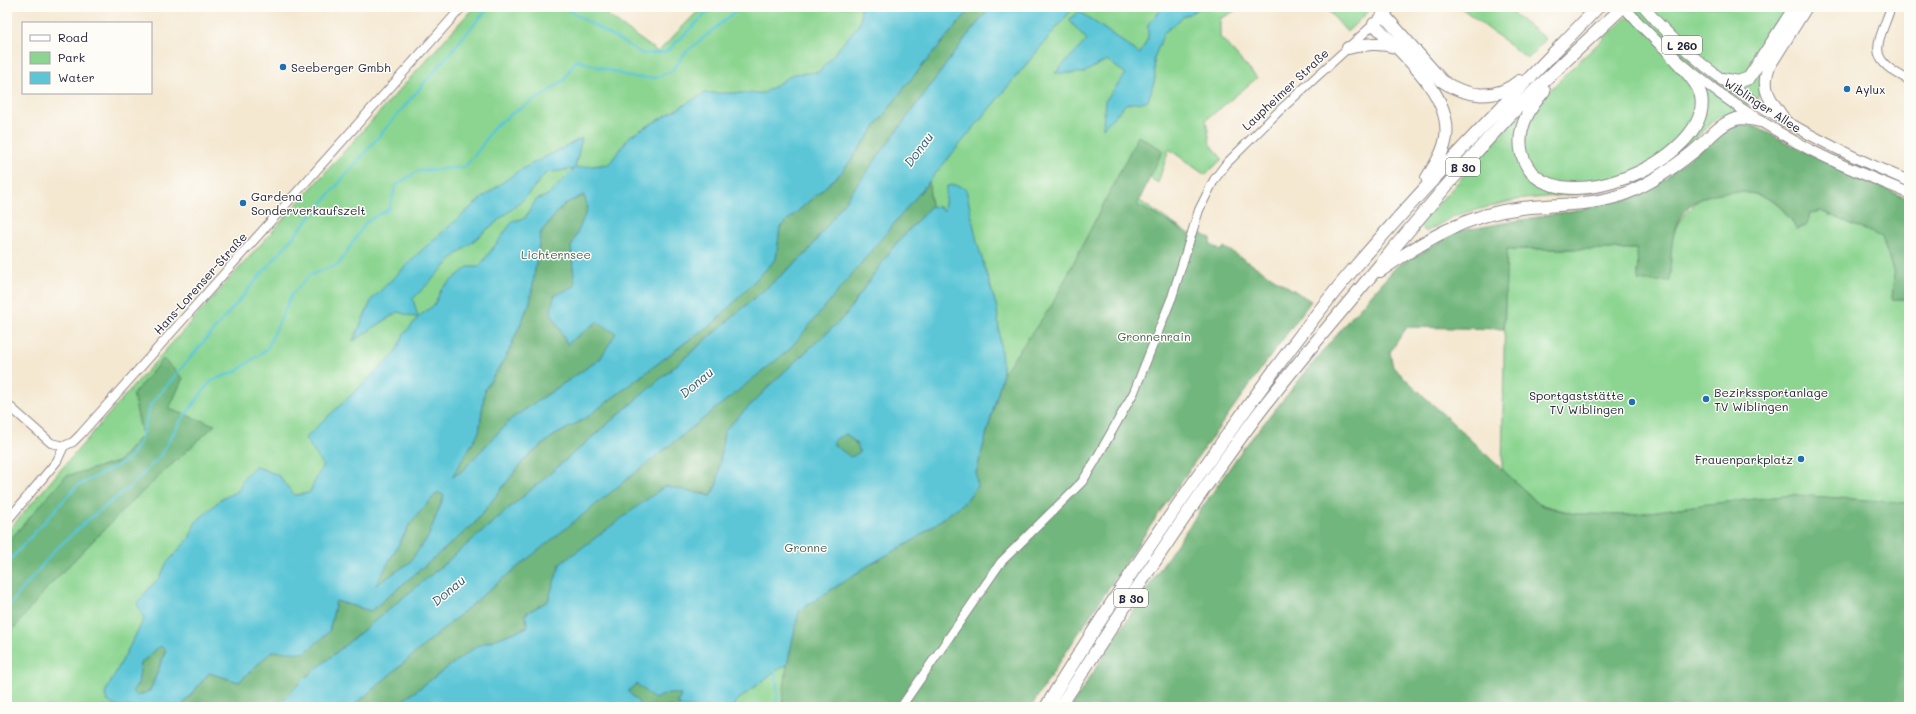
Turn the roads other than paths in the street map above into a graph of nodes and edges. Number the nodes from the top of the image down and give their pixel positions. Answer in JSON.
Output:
{"nodes":[{"id":1,"x":462,"y":7,"type":"edge"},
{"id":2,"x":1598,"y":7,"type":"edge"},
{"id":3,"x":1623,"y":7,"type":"edge"},
{"id":4,"x":1644,"y":7,"type":"edge"},
{"id":5,"x":1795,"y":7,"type":"edge"},
{"id":6,"x":1806,"y":7,"type":"edge"},
{"id":7,"x":1891,"y":7,"type":"edge"},
{"id":8,"x":1387,"y":11,"type":"edge"},
{"id":9,"x":1374,"y":24,"type":"junction"},
{"id":10,"x":1348,"y":48,"type":"junction"},
{"id":11,"x":1396,"y":48,"type":"junction"},
{"id":12,"x":1669,"y":52,"type":"junction"},
{"id":13,"x":1563,"y":62,"type":"junction"},
{"id":14,"x":1541,"y":66,"type":"junction"},
{"id":15,"x":1722,"y":79,"type":"junction"},
{"id":16,"x":1909,"y":80,"type":"edge"},
{"id":17,"x":1784,"y":120,"type":"junction"},
{"id":18,"x":1760,"y":121,"type":"junction"},
{"id":19,"x":1909,"y":181,"type":"edge"},
{"id":20,"x":1909,"y":193,"type":"edge"},
{"id":21,"x":1413,"y":201,"type":"junction"},
{"id":22,"x":1369,"y":278,"type":"junction"},
{"id":23,"x":7,"y":404,"type":"edge"},
{"id":24,"x":64,"y":446,"type":"junction"},
{"id":25,"x":7,"y":521,"type":"edge"},
{"id":26,"x":901,"y":707,"type":"edge"},
{"id":27,"x":1046,"y":707,"type":"edge"},
{"id":28,"x":1060,"y":707,"type":"edge"}],
"edges":[{"from":1,"to":24,"type":"street","name":"Hans-Lorenser-Straße"},
{"from":2,"to":14,"type":"highway","number":"B 30"},
{"from":3,"to":12,"type":"main road","name":"Wiblinger Allee","number":"L 260"},
{"from":3,"to":13,"type":"highway","number":"B 30"},
{"from":4,"to":15,"type":"main road","name":"Wiblinger Allee","number":"L 260"},
{"from":5,"to":15,"type":"highway"},
{"from":6,"to":17,"type":"highway"},
{"from":7,"to":16,"type":"street"},
{"from":8,"to":9,"type":"main road","name":"Laupheimer Straße"},
{"from":8,"to":14,"type":"highway"},
{"from":9,"to":10,"type":"street","name":"Laupheimer Straße"},
{"from":9,"to":11,"type":"highway"},
{"from":10,"to":11,"type":"highway"},
{"from":10,"to":26,"type":"street","name":"Laupheimer Straße"},
{"from":11,"to":21,"type":"highway"},
{"from":12,"to":13,"type":"highway"},
{"from":12,"to":18,"type":"main road","name":"Wiblinger Allee","number":"L 260"},
{"from":13,"to":22,"type":"highway","number":"B 30"},
{"from":14,"to":21,"type":"highway","number":"B 30"},
{"from":15,"to":17,"type":"main road","name":"Wiblinger Allee","number":"L 260"},
{"from":17,"to":19,"type":"main road","name":"Wiblinger Allee","number":"L 260"},
{"from":18,"to":20,"type":"main road","name":"Wiblinger Allee","number":"L 260"},
{"from":18,"to":22,"type":"highway"},
{"from":21,"to":27,"type":"highway","number":"B 30"},
{"from":22,"to":28,"type":"highway","number":"B 30"},
{"from":23,"to":24,"type":"street"},
{"from":24,"to":25,"type":"street","name":"Hans-Lorenser-Straße"}]}
